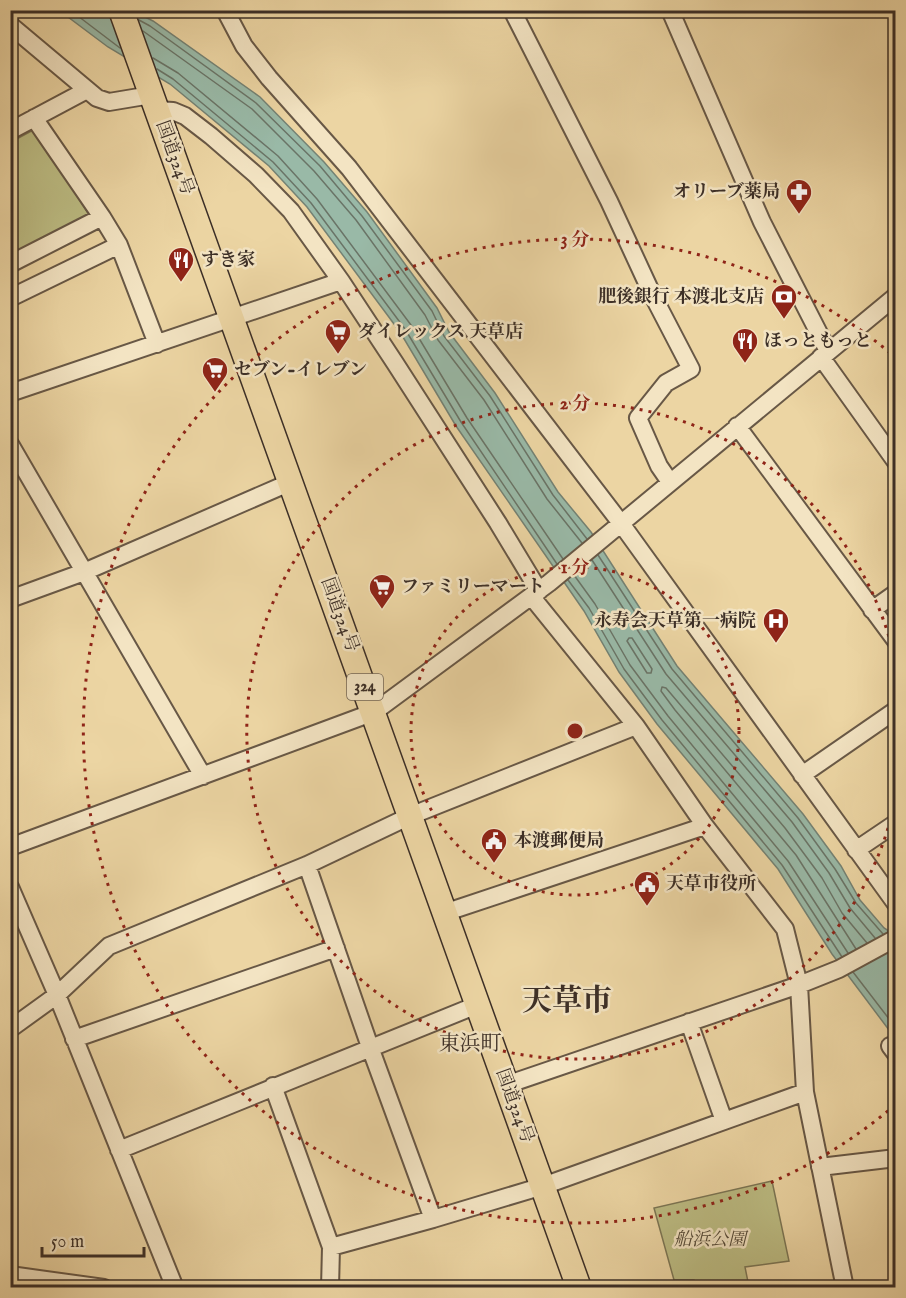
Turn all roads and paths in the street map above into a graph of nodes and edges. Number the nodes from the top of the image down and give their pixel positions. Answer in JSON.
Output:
{"nodes":[{"id":1,"x":121,"y":10,"type":"edge"},
{"id":2,"x":225,"y":10,"type":"edge"},
{"id":3,"x":512,"y":10,"type":"edge"},
{"id":4,"x":670,"y":10,"type":"edge"},
{"id":5,"x":10,"y":25,"type":"edge"},
{"id":6,"x":87,"y":90,"type":"junction"},
{"id":7,"x":152,"y":97,"type":"junction"},
{"id":8,"x":34,"y":118,"type":"junction"},
{"id":9,"x":10,"y":131,"type":"edge"},
{"id":10,"x":102,"y":217,"type":"junction"},
{"id":11,"x":118,"y":245,"type":"junction"},
{"id":12,"x":10,"y":264,"type":"edge"},
{"id":13,"x":340,"y":280,"type":"junction"},
{"id":14,"x":896,"y":296,"type":"edge"},
{"id":15,"x":10,"y":298,"type":"edge"},
{"id":16,"x":233,"y":319,"type":"junction"},
{"id":17,"x":158,"y":344,"type":"junction"},
{"id":18,"x":825,"y":354,"type":"junction"},
{"id":19,"x":10,"y":393,"type":"edge"},
{"id":20,"x":737,"y":426,"type":"junction"},
{"id":21,"x":10,"y":444,"type":"edge"},
{"id":22,"x":896,"y":462,"type":"edge"},
{"id":23,"x":291,"y":482,"type":"junction"},
{"id":24,"x":670,"y":482,"type":"junction"},
{"id":25,"x":620,"y":522,"type":"junction"},
{"id":26,"x":84,"y":572,"type":"junction"},
{"id":27,"x":540,"y":590,"type":"junction"},
{"id":28,"x":896,"y":593,"type":"edge"},
{"id":29,"x":10,"y":599,"type":"edge"},
{"id":30,"x":872,"y":610,"type":"junction"},
{"id":31,"x":896,"y":641,"type":"edge"},
{"id":32,"x":896,"y":710,"type":"edge"},
{"id":33,"x":374,"y":712,"type":"junction"},
{"id":34,"x":636,"y":726,"type":"junction"},
{"id":35,"x":802,"y":775,"type":"junction"},
{"id":36,"x":203,"y":776,"type":"junction"},
{"id":37,"x":410,"y":816,"type":"junction"},
{"id":38,"x":896,"y":823,"type":"edge"},
{"id":39,"x":705,"y":826,"type":"junction"},
{"id":40,"x":10,"y":847,"type":"edge"},
{"id":41,"x":856,"y":850,"type":"junction"},
{"id":42,"x":307,"y":865,"type":"junction"},
{"id":43,"x":10,"y":887,"type":"edge"},
{"id":44,"x":896,"y":904,"type":"edge"},
{"id":45,"x":444,"y":913,"type":"junction"},
{"id":46,"x":896,"y":938,"type":"edge"},
{"id":47,"x":336,"y":948,"type":"junction"},
{"id":48,"x":799,"y":985,"type":"junction"},
{"id":49,"x":57,"y":995,"type":"junction"},
{"id":50,"x":477,"y":1005,"type":"junction"},
{"id":51,"x":688,"y":1022,"type":"junction"},
{"id":52,"x":10,"y":1029,"type":"edge"},
{"id":53,"x":74,"y":1039,"type":"junction"},
{"id":54,"x":370,"y":1047,"type":"junction"},
{"id":55,"x":506,"y":1085,"type":"junction"},
{"id":56,"x":273,"y":1086,"type":"junction"},
{"id":57,"x":805,"y":1092,"type":"junction"},
{"id":58,"x":724,"y":1121,"type":"junction"},
{"id":59,"x":119,"y":1150,"type":"junction"},
{"id":60,"x":896,"y":1158,"type":"edge"},
{"id":61,"x":820,"y":1167,"type":"junction"},
{"id":62,"x":543,"y":1186,"type":"junction"},
{"id":63,"x":434,"y":1219,"type":"junction"},
{"id":64,"x":331,"y":1247,"type":"junction"},
{"id":65,"x":10,"y":1275,"type":"edge"},
{"id":66,"x":104,"y":1287,"type":"edge"},
{"id":67,"x":176,"y":1287,"type":"edge"},
{"id":68,"x":330,"y":1287,"type":"edge"},
{"id":69,"x":579,"y":1287,"type":"edge"},
{"id":70,"x":845,"y":1287,"type":"edge"}],
"edges":[{"from":1,"to":7,"type":"highway","name":"国道324号","number":"324"},
{"from":2,"to":25,"type":"street"},
{"from":3,"to":24,"type":"street"},
{"from":4,"to":18,"type":"street"},
{"from":5,"to":6,"type":"street"},
{"from":6,"to":7,"type":"street"},
{"from":6,"to":8,"type":"street"},
{"from":7,"to":13,"type":"street"},
{"from":7,"to":16,"type":"highway","name":"国道324号","number":"324"},
{"from":8,"to":9,"type":"street"},
{"from":8,"to":10,"type":"street"},
{"from":10,"to":11,"type":"street"},
{"from":10,"to":12,"type":"street"},
{"from":11,"to":15,"type":"street"},
{"from":11,"to":17,"type":"street"},
{"from":13,"to":16,"type":"street"},
{"from":13,"to":27,"type":"street"},
{"from":14,"to":18,"type":"street"},
{"from":16,"to":17,"type":"street"},
{"from":16,"to":23,"type":"highway","name":"国道324号","number":"324"},
{"from":17,"to":19,"type":"street"},
{"from":18,"to":20,"type":"street"},
{"from":18,"to":22,"type":"street"},
{"from":20,"to":24,"type":"street"},
{"from":20,"to":30,"type":"street"},
{"from":21,"to":26,"type":"street"},
{"from":23,"to":26,"type":"street"},
{"from":23,"to":33,"type":"highway","name":"国道324号","number":"324"},
{"from":24,"to":25,"type":"street"},
{"from":25,"to":27,"type":"street"},
{"from":25,"to":35,"type":"street"},
{"from":26,"to":29,"type":"street"},
{"from":26,"to":36,"type":"street"},
{"from":27,"to":33,"type":"street"},
{"from":27,"to":34,"type":"street"},
{"from":28,"to":30,"type":"street"},
{"from":30,"to":31,"type":"street"},
{"from":32,"to":35,"type":"street"},
{"from":33,"to":36,"type":"street"},
{"from":33,"to":37,"type":"highway","name":"国道324号","number":"324"},
{"from":34,"to":37,"type":"street"},
{"from":34,"to":39,"type":"street"},
{"from":35,"to":41,"type":"street"},
{"from":36,"to":40,"type":"street"},
{"from":37,"to":42,"type":"street"},
{"from":37,"to":45,"type":"highway","name":"国道324号","number":"324"},
{"from":38,"to":41,"type":"street"},
{"from":39,"to":45,"type":"street"},
{"from":39,"to":48,"type":"street"},
{"from":41,"to":44,"type":"street"},
{"from":42,"to":47,"type":"street"},
{"from":42,"to":49,"type":"street"},
{"from":43,"to":49,"type":"street"},
{"from":45,"to":50,"type":"highway","name":"国道324号","number":"324"},
{"from":46,"to":48,"type":"street"},
{"from":47,"to":53,"type":"street"},
{"from":47,"to":54,"type":"street"},
{"from":48,"to":51,"type":"street"},
{"from":48,"to":57,"type":"street"},
{"from":49,"to":52,"type":"street"},
{"from":49,"to":53,"type":"street"},
{"from":50,"to":54,"type":"street"},
{"from":50,"to":55,"type":"highway","name":"国道324号","number":"324"},
{"from":51,"to":55,"type":"street"},
{"from":51,"to":58,"type":"street"},
{"from":53,"to":59,"type":"street"},
{"from":54,"to":56,"type":"street"},
{"from":54,"to":63,"type":"street"},
{"from":55,"to":62,"type":"highway","name":"国道324号","number":"324"},
{"from":56,"to":59,"type":"street"},
{"from":56,"to":64,"type":"street"},
{"from":57,"to":58,"type":"street"},
{"from":57,"to":61,"type":"street"},
{"from":58,"to":62,"type":"street"},
{"from":59,"to":67,"type":"street"},
{"from":60,"to":61,"type":"street"},
{"from":61,"to":70,"type":"street"},
{"from":62,"to":63,"type":"street"},
{"from":62,"to":69,"type":"highway","name":"国道324号","number":"324"},
{"from":63,"to":64,"type":"street"},
{"from":64,"to":68,"type":"street"},
{"from":65,"to":66,"type":"street"}]}
